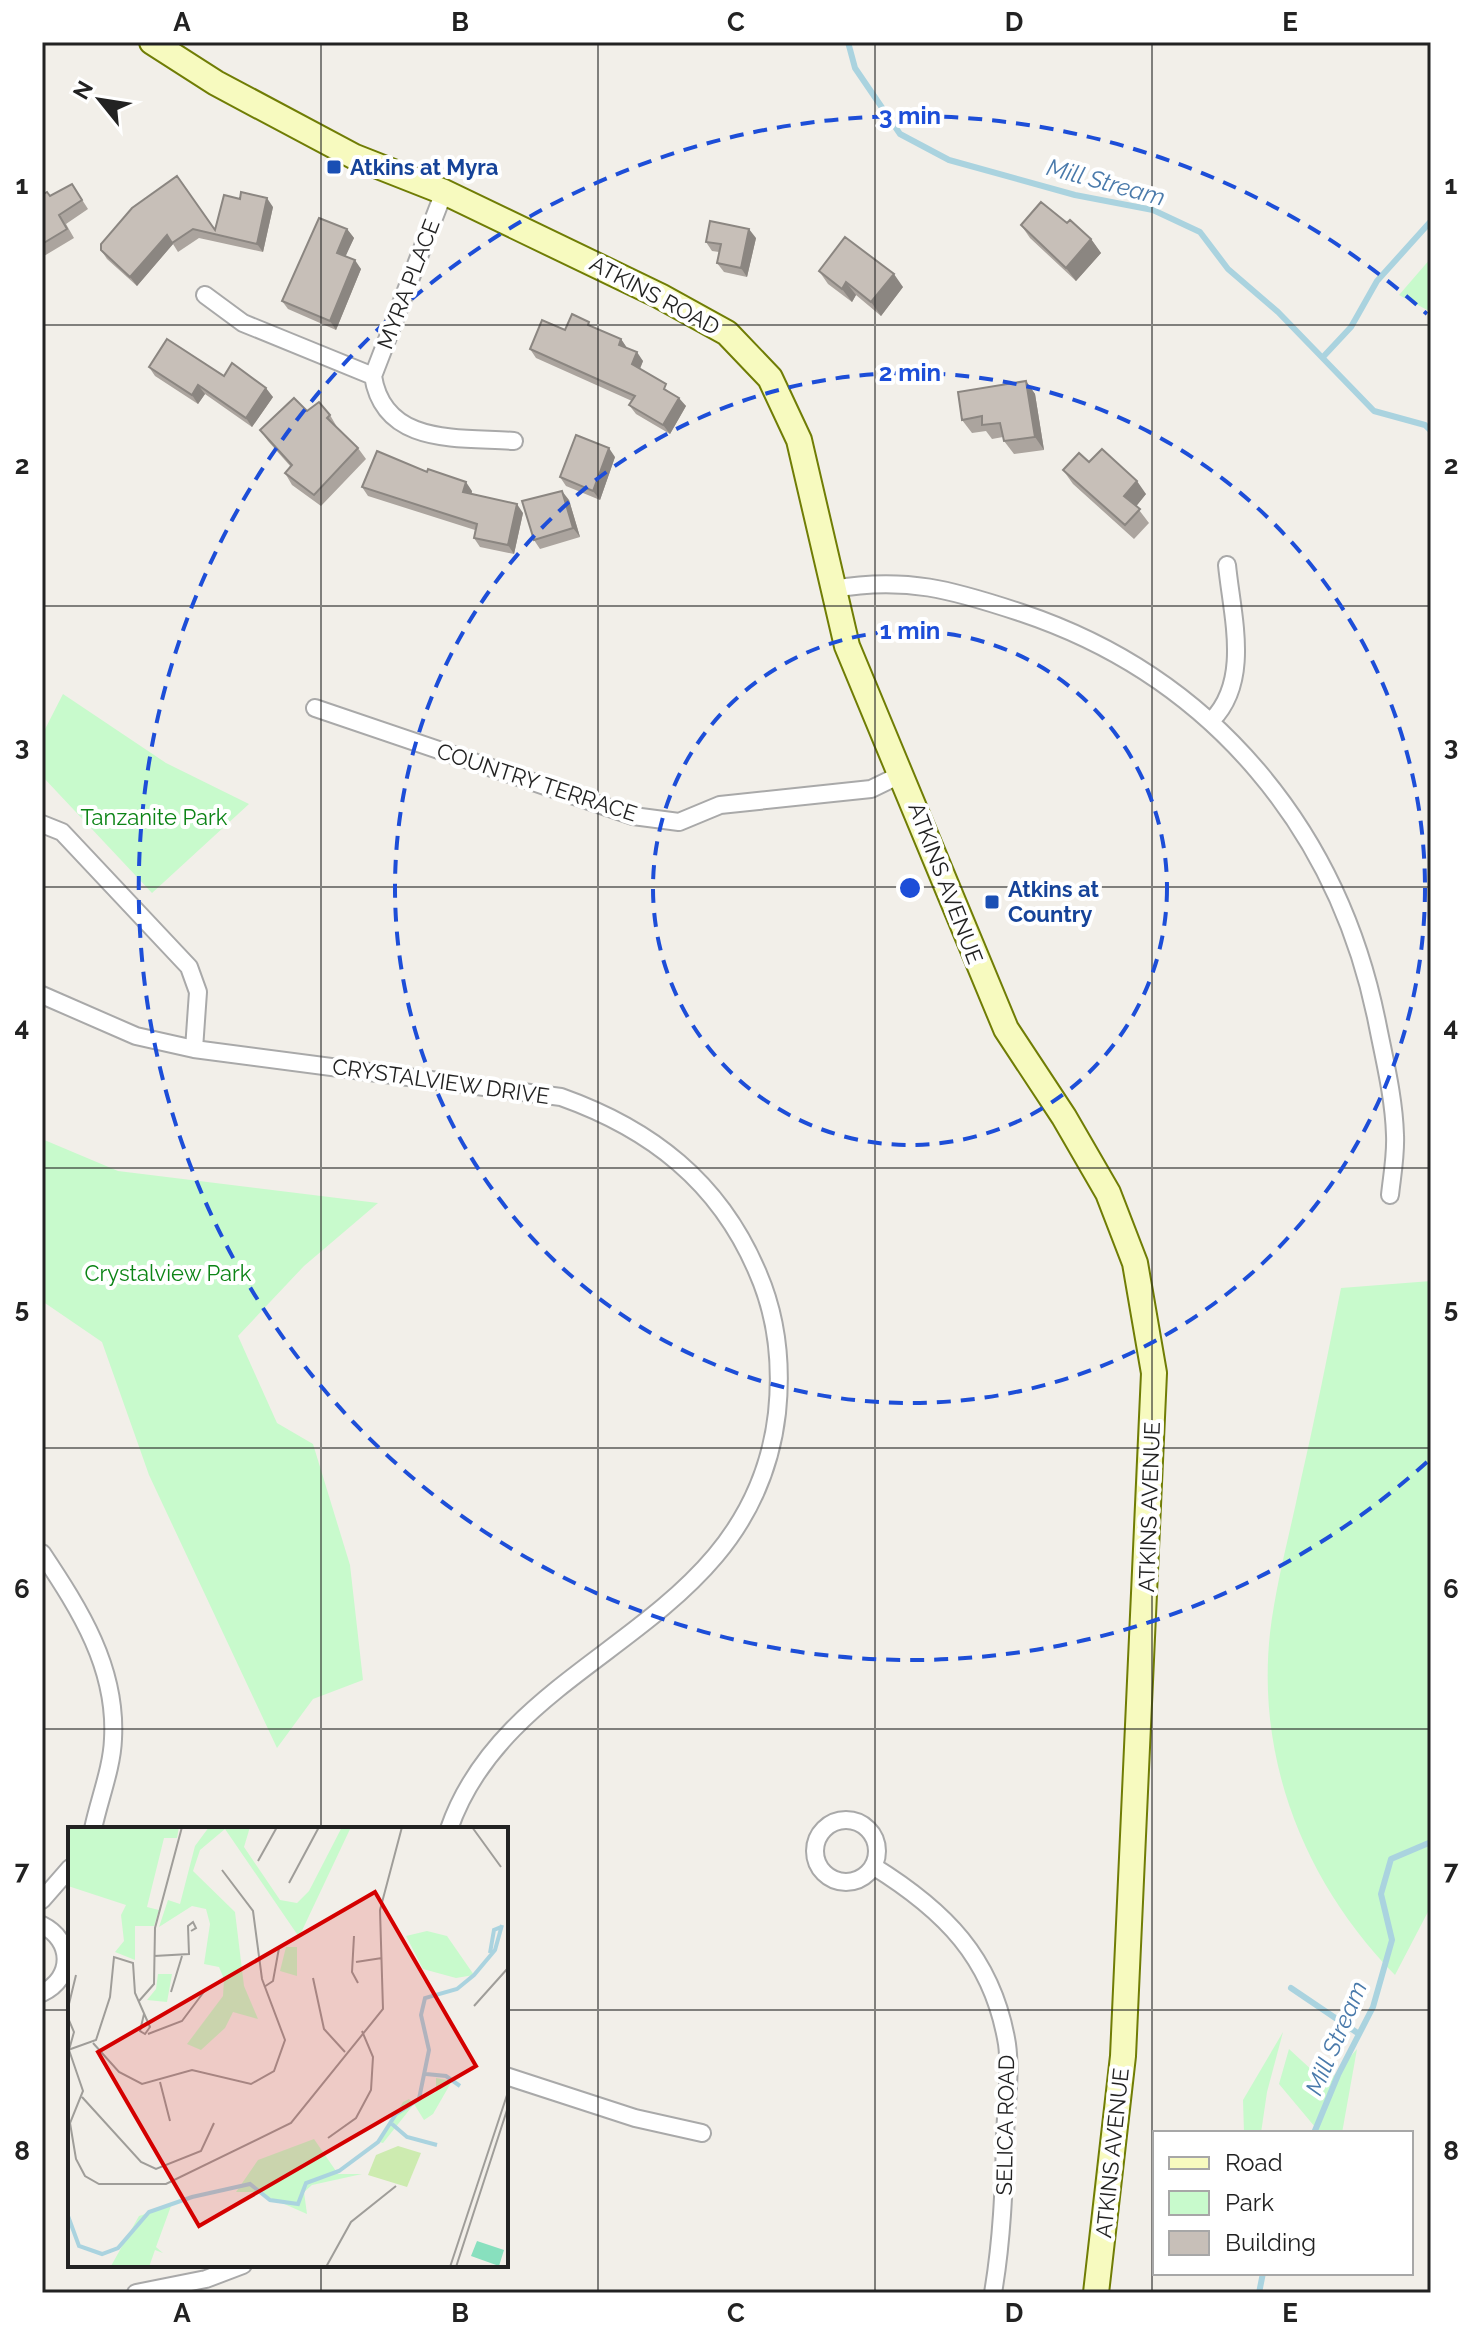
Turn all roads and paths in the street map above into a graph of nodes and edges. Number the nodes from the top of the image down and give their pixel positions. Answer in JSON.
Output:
{"nodes":[{"id":1,"x":152,"y":42,"type":"edge"},
{"id":2,"x":444,"y":192,"type":"junction"},
{"id":3,"x":205,"y":295,"type":"dead end"},
{"id":4,"x":373,"y":376,"type":"junction"},
{"id":5,"x":514,"y":441,"type":"dead end"},
{"id":6,"x":1227,"y":565,"type":"dead end"},
{"id":7,"x":833,"y":589,"type":"junction"},
{"id":8,"x":315,"y":708,"type":"dead end"},
{"id":9,"x":1212,"y":720,"type":"junction"},
{"id":10,"x":902,"y":774,"type":"junction"},
{"id":11,"x":42,"y":824,"type":"edge"},
{"id":12,"x":42,"y":995,"type":"edge"},
{"id":13,"x":194,"y":1049,"type":"junction"},
{"id":14,"x":1390,"y":1195,"type":"dead end"},
{"id":15,"x":42,"y":1553,"type":"edge"},
{"id":16,"x":92,"y":1827,"type":"edge"},
{"id":17,"x":450,"y":1827,"type":"edge"},
{"id":18,"x":873,"y":1866,"type":"dead end"},
{"id":19,"x":68,"y":1870,"type":"edge"},
{"id":20,"x":42,"y":1900,"type":"edge"},
{"id":21,"x":42,"y":1925,"type":"edge"},
{"id":22,"x":68,"y":1952,"type":"edge"},
{"id":23,"x":68,"y":1957,"type":"edge"},
{"id":24,"x":42,"y":1993,"type":"edge"},
{"id":25,"x":508,"y":2077,"type":"edge"},
{"id":26,"x":702,"y":2133,"type":"dead end"},
{"id":27,"x":238,"y":2267,"type":"edge"},
{"id":28,"x":136,"y":2293,"type":"edge"},
{"id":29,"x":993,"y":2293,"type":"edge"},
{"id":30,"x":1096,"y":2293,"type":"edge"}],
"edges":[{"from":1,"to":2,"type":"street","name":"ATKINS ROAD"},
{"from":2,"to":4,"type":"street","name":"MYRA PLACE"},
{"from":2,"to":7,"type":"street","name":"ATKINS ROAD"},
{"from":3,"to":4,"type":"street","name":"MYRA PLACE"},
{"from":4,"to":5,"type":"street","name":"MYRA PLACE"},
{"from":6,"to":9,"type":"street"},
{"from":7,"to":9,"type":"street"},
{"from":7,"to":10,"type":"street","name":"ATKINS ROAD"},
{"from":8,"to":10,"type":"street","name":"COUNTRY TERRACE"},
{"from":9,"to":14,"type":"street"},
{"from":10,"to":30,"type":"street","name":"ATKINS AVENUE"},
{"from":11,"to":13,"type":"street"},
{"from":12,"to":13,"type":"street","name":"CRYSTALVIEW DRIVE"},
{"from":13,"to":17,"type":"street","name":"CRYSTALVIEW DRIVE"},
{"from":15,"to":16,"type":"street"},
{"from":18,"to":29,"type":"street","name":"SELICA ROAD"},
{"from":19,"to":20,"type":"street"},
{"from":21,"to":22,"type":"street"},
{"from":23,"to":24,"type":"street"},
{"from":25,"to":26,"type":"street"},
{"from":27,"to":28,"type":"street"}]}
